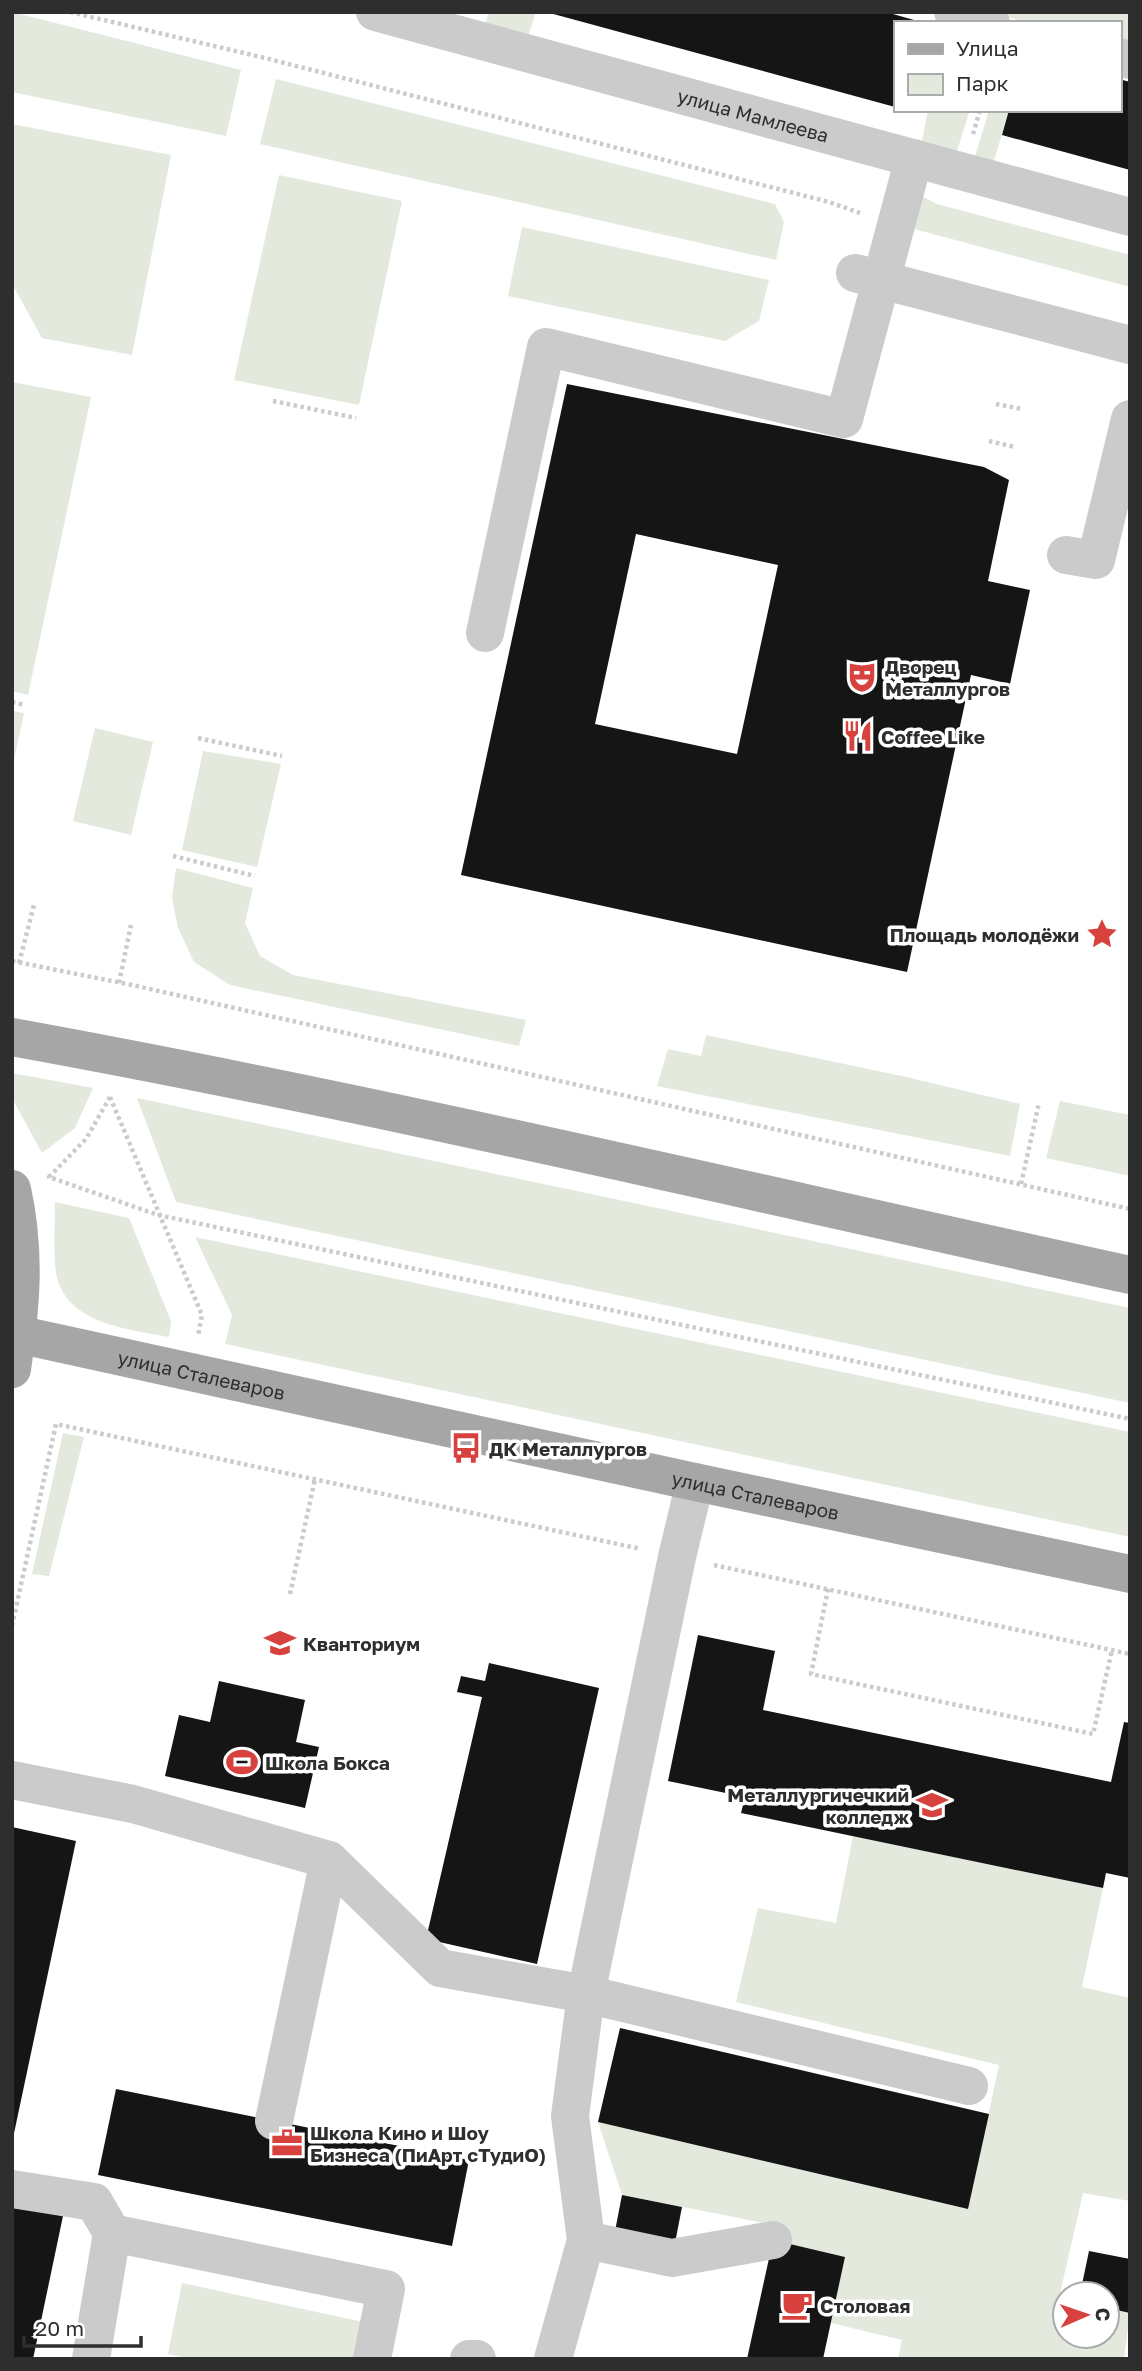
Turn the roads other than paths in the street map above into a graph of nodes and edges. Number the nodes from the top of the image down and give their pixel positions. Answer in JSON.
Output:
{"nodes":[{"id":1,"x":375,"y":12,"type":"edge"},
{"id":2,"x":953,"y":12,"type":"edge"},
{"id":3,"x":984,"y":21,"type":"edge"},
{"id":4,"x":478,"y":26,"type":"edge"},
{"id":5,"x":914,"y":158,"type":"junction"},
{"id":6,"x":1130,"y":217,"type":"edge"},
{"id":7,"x":868,"y":277,"type":"junction"},
{"id":8,"x":1130,"y":345,"type":"edge"},
{"id":9,"x":1130,"y":419,"type":"edge"},
{"id":10,"x":1066,"y":555,"type":"dead end"},
{"id":11,"x":485,"y":633,"type":"dead end"},
{"id":12,"x":12,"y":1037,"type":"edge"},
{"id":13,"x":12,"y":1189,"type":"edge"},
{"id":14,"x":1130,"y":1275,"type":"edge"},
{"id":15,"x":14,"y":1346,"type":"edge"},
{"id":16,"x":695,"y":1482,"type":"junction"},
{"id":17,"x":1130,"y":1574,"type":"edge"},
{"id":18,"x":12,"y":1780,"type":"edge"},
{"id":19,"x":329,"y":1860,"type":"junction"},
{"id":20,"x":586,"y":1994,"type":"junction"},
{"id":21,"x":969,"y":2086,"type":"dead end"},
{"id":22,"x":274,"y":2120,"type":"dead end"},
{"id":23,"x":12,"y":2189,"type":"edge"},
{"id":24,"x":112,"y":2233,"type":"junction"},
{"id":25,"x":586,"y":2240,"type":"junction"},
{"id":26,"x":773,"y":2240,"type":"dead end"},
{"id":27,"x":91,"y":2359,"type":"edge"},
{"id":28,"x":372,"y":2359,"type":"edge"},
{"id":29,"x":469,"y":2359,"type":"edge"},
{"id":30,"x":477,"y":2359,"type":"edge"},
{"id":31,"x":553,"y":2359,"type":"edge"}],
"edges":[{"from":1,"to":4,"type":"street","name":"улица Мамлеева"},
{"from":2,"to":3,"type":"street"},
{"from":4,"to":5,"type":"street","name":"улица Мамлеева"},
{"from":5,"to":6,"type":"street","name":"улица Мамлеева"},
{"from":5,"to":7,"type":"street"},
{"from":7,"to":8,"type":"street"},
{"from":7,"to":11,"type":"street"},
{"from":9,"to":10,"type":"street"},
{"from":12,"to":14,"type":"main road"},
{"from":13,"to":15,"type":"main road"},
{"from":15,"to":16,"type":"main road","name":"улица Сталеваров"},
{"from":16,"to":17,"type":"main road","name":"улица Сталеваров"},
{"from":16,"to":20,"type":"street"},
{"from":18,"to":19,"type":"street"},
{"from":19,"to":20,"type":"street"},
{"from":19,"to":22,"type":"street"},
{"from":20,"to":21,"type":"street"},
{"from":20,"to":25,"type":"street"},
{"from":23,"to":24,"type":"street"},
{"from":24,"to":27,"type":"street"},
{"from":24,"to":28,"type":"street"},
{"from":25,"to":26,"type":"street"},
{"from":25,"to":31,"type":"street"},
{"from":29,"to":30,"type":"street"}]}
